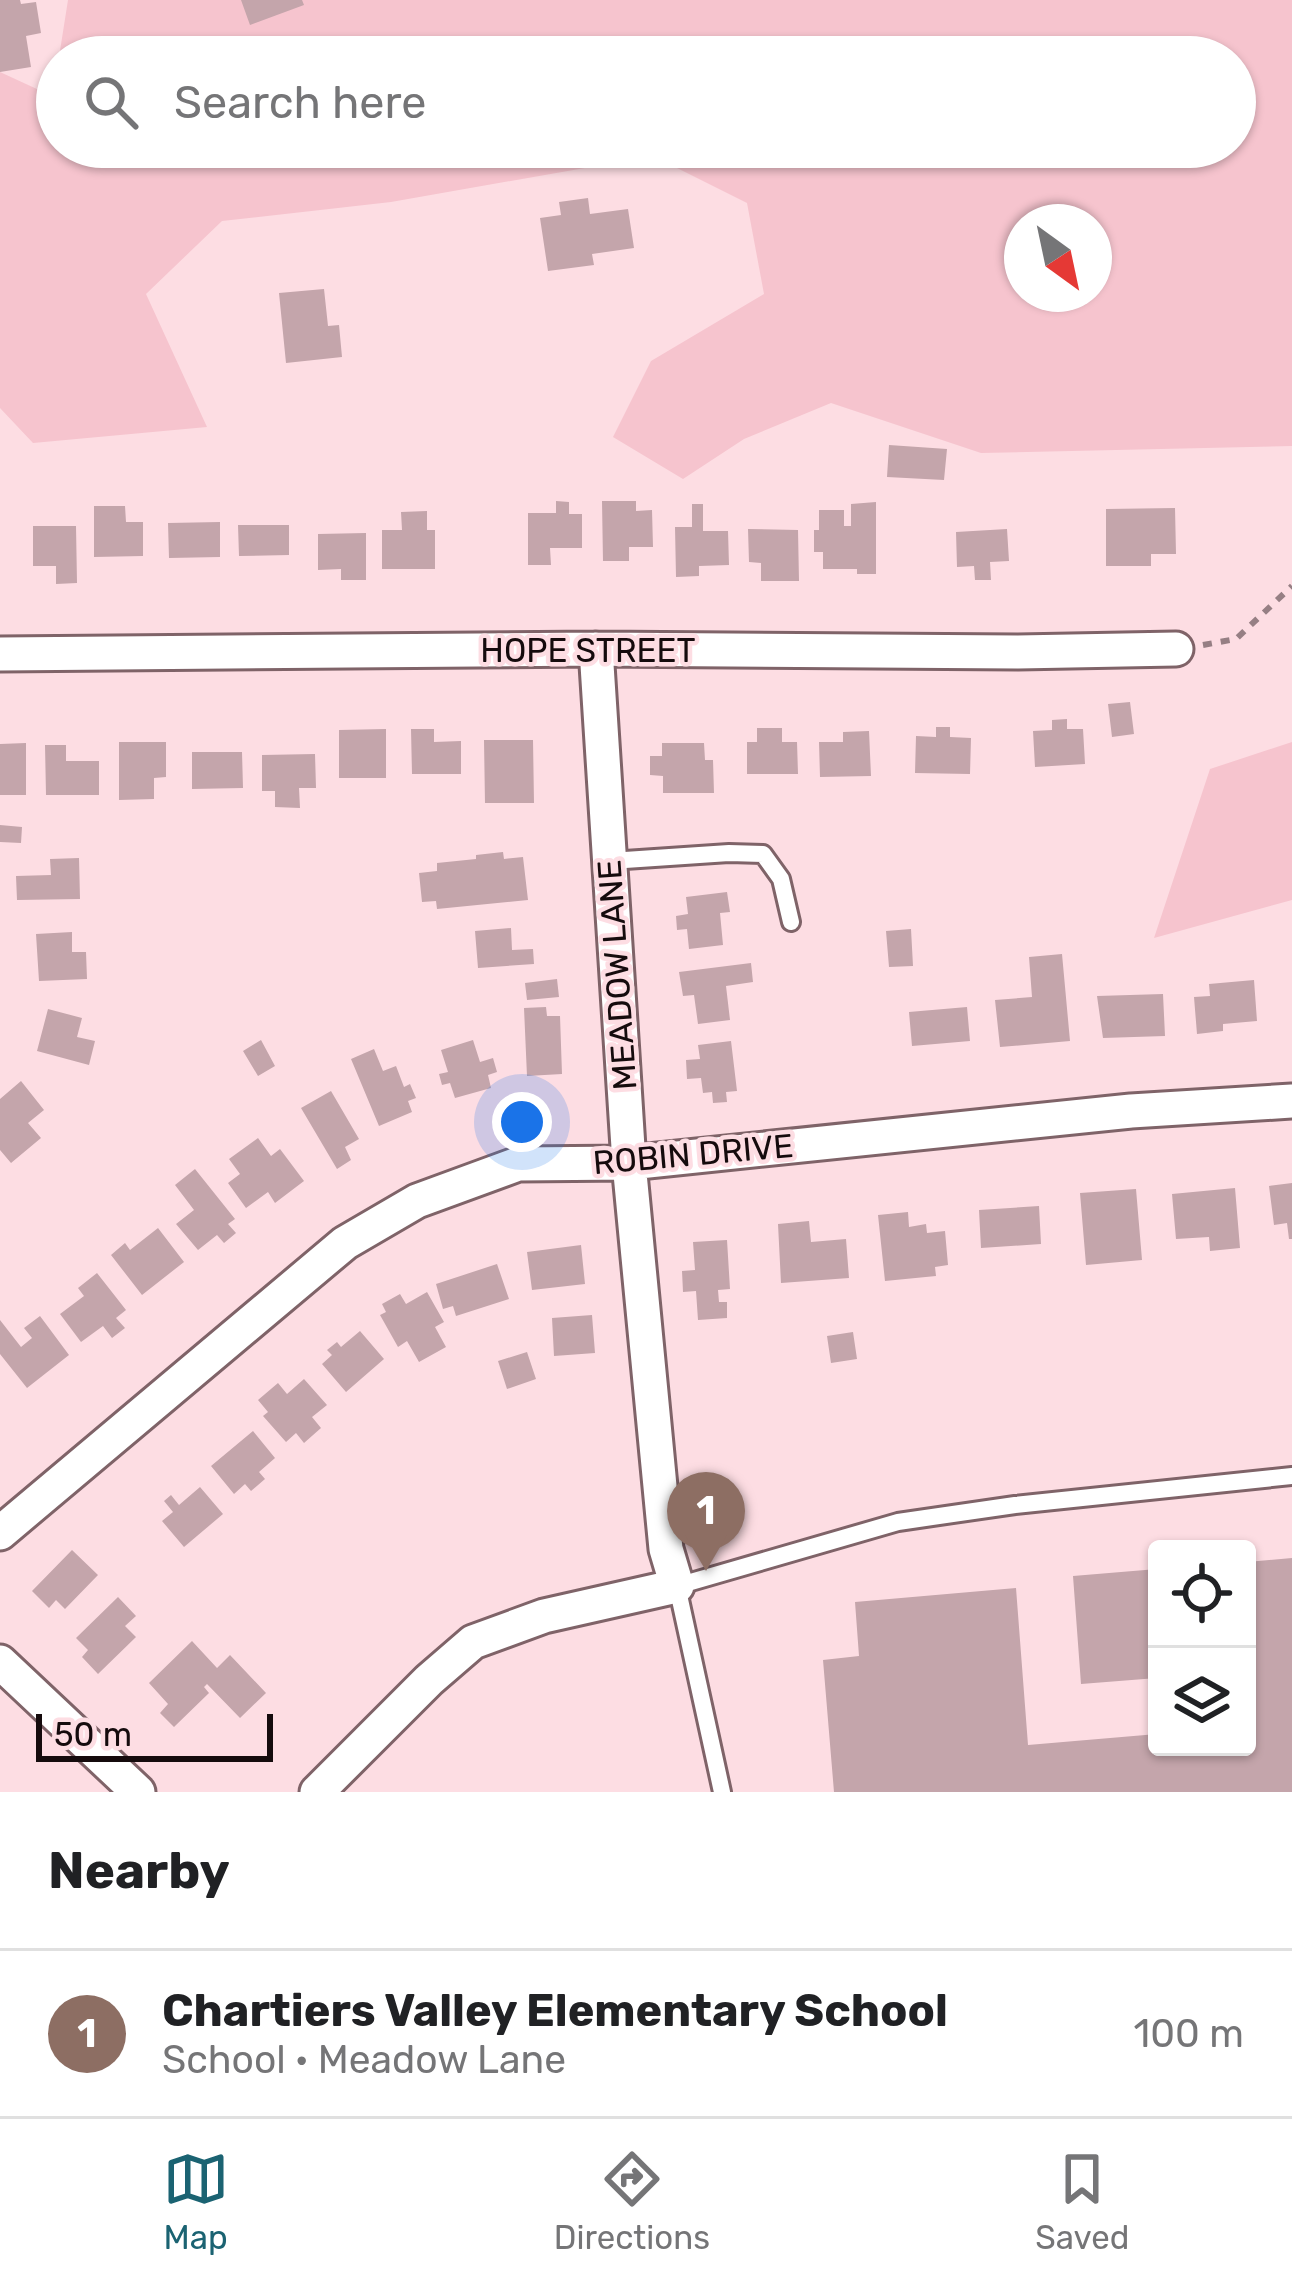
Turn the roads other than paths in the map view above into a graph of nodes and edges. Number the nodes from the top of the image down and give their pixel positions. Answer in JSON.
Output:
{"nodes":[{"id":1,"x":1176,"y":649,"type":"road end"},
{"id":2,"x":596,"y":650,"type":"junction"},
{"id":3,"x":0,"y":655,"type":"edge"},
{"id":4,"x":610,"y":861,"type":"junction"},
{"id":5,"x":791,"y":922,"type":"dead end"},
{"id":6,"x":1292,"y":1101,"type":"edge"},
{"id":7,"x":629,"y":1163,"type":"junction"},
{"id":8,"x":1292,"y":1476,"type":"edge"},
{"id":9,"x":0,"y":1534,"type":"edge"},
{"id":10,"x":677,"y":1586,"type":"junction"},
{"id":11,"x":0,"y":1662,"type":"edge"},
{"id":12,"x":138,"y":1792,"type":"edge"},
{"id":13,"x":317,"y":1792,"type":"edge"},
{"id":14,"x":722,"y":1792,"type":"edge"}],
"edges":[{"from":1,"to":2,"type":"street","name":"HOPE STREET"},
{"from":2,"to":3,"type":"street","name":"HOPE STREET"},
{"from":2,"to":4,"type":"street","name":"MEADOW LANE"},
{"from":4,"to":5,"type":"lane"},
{"from":4,"to":7,"type":"street","name":"MEADOW LANE"},
{"from":6,"to":7,"type":"street","name":"ROBIN DRIVE"},
{"from":7,"to":9,"type":"street","name":"ROBIN DRIVE"},
{"from":7,"to":10,"type":"street","name":"MEADOW LANE"},
{"from":8,"to":10,"type":"lane"},
{"from":10,"to":13,"type":"street"},
{"from":10,"to":14,"type":"lane","name":"MEADOW LANE"},
{"from":11,"to":12,"type":"street"}]}
